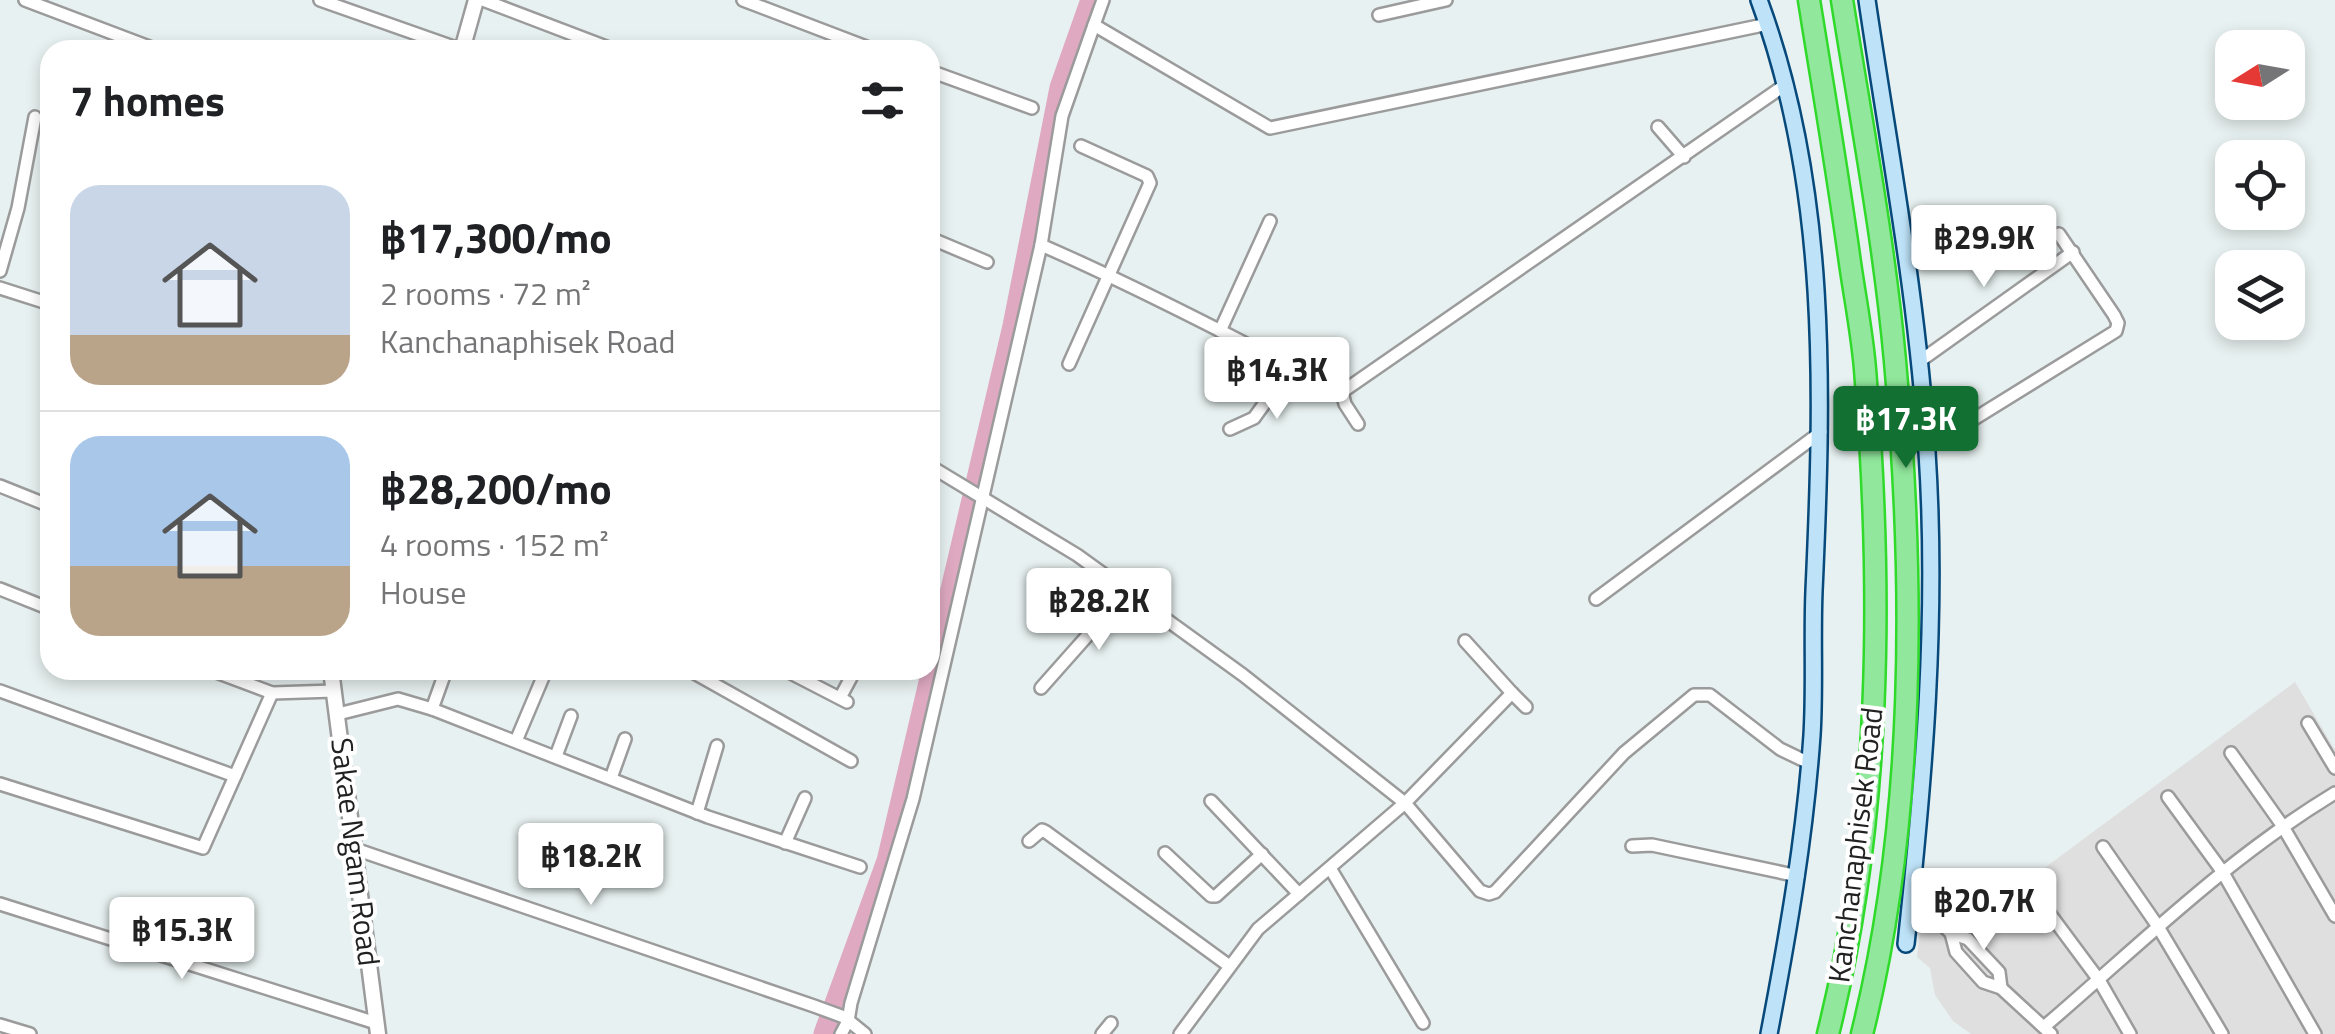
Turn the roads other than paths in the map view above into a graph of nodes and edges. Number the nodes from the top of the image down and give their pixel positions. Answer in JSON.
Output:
{"nodes":[{"id":1,"x":25,"y":0,"type":"edge"},
{"id":2,"x":320,"y":0,"type":"edge"},
{"id":3,"x":479,"y":0,"type":"edge"},
{"id":4,"x":743,"y":0,"type":"edge"},
{"id":5,"x":1103,"y":0,"type":"edge"},
{"id":6,"x":1446,"y":0,"type":"edge"},
{"id":7,"x":1759,"y":0,"type":"edge"},
{"id":8,"x":1809,"y":0,"type":"edge"},
{"id":9,"x":1842,"y":0,"type":"edge"},
{"id":10,"x":1867,"y":0,"type":"edge"},
{"id":11,"x":1379,"y":14,"type":"dead end"},
{"id":12,"x":1094,"y":24,"type":"junction"},
{"id":13,"x":1768,"y":24,"type":"junction"},
{"id":14,"x":131,"y":40,"type":"edge"},
{"id":15,"x":434,"y":40,"type":"edge"},
{"id":16,"x":465,"y":40,"type":"edge"},
{"id":17,"x":587,"y":40,"type":"edge"},
{"id":18,"x":848,"y":40,"type":"edge"},
{"id":19,"x":940,"y":75,"type":"edge"},
{"id":20,"x":1785,"y":85,"type":"junction"},
{"id":21,"x":1032,"y":108,"type":"dead end"},
{"id":22,"x":35,"y":118,"type":"dead end"},
{"id":23,"x":1658,"y":127,"type":"dead end"},
{"id":24,"x":1082,"y":146,"type":"dead end"},
{"id":25,"x":1684,"y":157,"type":"junction"},
{"id":26,"x":1270,"y":221,"type":"dead end"},
{"id":27,"x":2059,"y":234,"type":"dead end"},
{"id":28,"x":940,"y":242,"type":"edge"},
{"id":29,"x":1041,"y":245,"type":"junction"},
{"id":30,"x":2073,"y":252,"type":"junction"},
{"id":31,"x":987,"y":262,"type":"dead end"},
{"id":32,"x":0,"y":271,"type":"edge"},
{"id":33,"x":1109,"y":274,"type":"junction"},
{"id":34,"x":0,"y":288,"type":"edge"},
{"id":35,"x":40,"y":301,"type":"edge"},
{"id":36,"x":1220,"y":331,"type":"junction"},
{"id":37,"x":1920,"y":361,"type":"junction"},
{"id":38,"x":1069,"y":364,"type":"dead end"},
{"id":39,"x":1290,"y":368,"type":"junction"},
{"id":40,"x":1342,"y":392,"type":"junction"},
{"id":41,"x":1358,"y":424,"type":"dead end"},
{"id":42,"x":1230,"y":429,"type":"dead end"},
{"id":43,"x":1821,"y":431,"type":"junction"},
{"id":44,"x":1927,"y":448,"type":"junction"},
{"id":45,"x":940,"y":472,"type":"edge"},
{"id":46,"x":0,"y":486,"type":"edge"},
{"id":47,"x":984,"y":501,"type":"junction"},
{"id":48,"x":40,"y":502,"type":"edge"},
{"id":49,"x":0,"y":589,"type":"edge"},
{"id":50,"x":1127,"y":591,"type":"junction"},
{"id":51,"x":1596,"y":599,"type":"dead end"},
{"id":52,"x":40,"y":604,"type":"edge"},
{"id":53,"x":1465,"y":641,"type":"dead end"},
{"id":54,"x":238,"y":680,"type":"edge"},
{"id":55,"x":332,"y":680,"type":"edge"},
{"id":56,"x":442,"y":680,"type":"edge"},
{"id":57,"x":542,"y":680,"type":"edge"},
{"id":58,"x":706,"y":680,"type":"edge"},
{"id":59,"x":805,"y":680,"type":"edge"},
{"id":60,"x":851,"y":680,"type":"edge"},
{"id":61,"x":1041,"y":688,"type":"dead end"},
{"id":62,"x":0,"y":691,"type":"edge"},
{"id":63,"x":334,"y":691,"type":"junction"},
{"id":64,"x":272,"y":693,"type":"junction"},
{"id":65,"x":1512,"y":693,"type":"junction"},
{"id":66,"x":1526,"y":706,"type":"dead end"},
{"id":67,"x":432,"y":708,"type":"junction"},
{"id":68,"x":338,"y":714,"type":"junction"},
{"id":69,"x":571,"y":716,"type":"dead end"},
{"id":70,"x":2308,"y":723,"type":"dead end"},
{"id":71,"x":625,"y":739,"type":"dead end"},
{"id":72,"x":516,"y":741,"type":"junction"},
{"id":73,"x":717,"y":746,"type":"dead end"},
{"id":74,"x":2230,"y":753,"type":"dead end"},
{"id":75,"x":556,"y":756,"type":"junction"},
{"id":76,"x":852,"y":760,"type":"dead end"},
{"id":77,"x":1809,"y":763,"type":"junction"},
{"id":78,"x":2335,"y":768,"type":"edge"},
{"id":79,"x":235,"y":776,"type":"junction"},
{"id":80,"x":611,"y":778,"type":"junction"},
{"id":81,"x":0,"y":784,"type":"edge"},
{"id":82,"x":2335,"y":793,"type":"edge"},
{"id":83,"x":2168,"y":797,"type":"dead end"},
{"id":84,"x":804,"y":798,"type":"dead end"},
{"id":85,"x":1211,"y":800,"type":"dead end"},
{"id":86,"x":1405,"y":803,"type":"junction"},
{"id":87,"x":697,"y":813,"type":"junction"},
{"id":88,"x":2282,"y":825,"type":"junction"},
{"id":89,"x":1029,"y":841,"type":"dead end"},
{"id":90,"x":785,"y":843,"type":"junction"},
{"id":91,"x":1632,"y":846,"type":"dead end"},
{"id":92,"x":2104,"y":846,"type":"dead end"},
{"id":93,"x":355,"y":849,"type":"junction"},
{"id":94,"x":1165,"y":853,"type":"dead end"},
{"id":95,"x":1262,"y":854,"type":"junction"},
{"id":96,"x":860,"y":867,"type":"dead end"},
{"id":97,"x":1330,"y":868,"type":"junction"},
{"id":98,"x":2222,"y":871,"type":"junction"},
{"id":99,"x":1798,"y":876,"type":"junction"},
{"id":100,"x":1299,"y":894,"type":"junction"},
{"id":101,"x":1911,"y":896,"type":"junction"},
{"id":102,"x":2038,"y":898,"type":"dead end"},
{"id":103,"x":0,"y":904,"type":"edge"},
{"id":104,"x":2335,"y":916,"type":"edge"},
{"id":105,"x":2157,"y":925,"type":"junction"},
{"id":106,"x":1951,"y":933,"type":"junction"},
{"id":107,"x":1906,"y":944,"type":"dead end"},
{"id":108,"x":1228,"y":965,"type":"junction"},
{"id":109,"x":2099,"y":980,"type":"junction"},
{"id":110,"x":2001,"y":988,"type":"junction"},
{"id":111,"x":846,"y":1020,"type":"junction"},
{"id":112,"x":1110,"y":1023,"type":"dead end"},
{"id":113,"x":1422,"y":1023,"type":"dead end"},
{"id":114,"x":0,"y":1025,"type":"edge"},
{"id":115,"x":377,"y":1029,"type":"edge"},
{"id":116,"x":2048,"y":1030,"type":"edge"},
{"id":117,"x":30,"y":1034,"type":"edge"},
{"id":118,"x":841,"y":1034,"type":"edge"},
{"id":119,"x":864,"y":1034,"type":"edge"},
{"id":120,"x":1102,"y":1034,"type":"edge"},
{"id":121,"x":1180,"y":1034,"type":"edge"},
{"id":122,"x":1770,"y":1034,"type":"edge"},
{"id":123,"x":1828,"y":1034,"type":"edge"},
{"id":124,"x":1862,"y":1034,"type":"edge"},
{"id":125,"x":2130,"y":1034,"type":"edge"},
{"id":126,"x":2222,"y":1034,"type":"edge"},
{"id":127,"x":2315,"y":1034,"type":"edge"}],
"edges":[{"from":1,"to":14,"type":"street"},
{"from":2,"to":15,"type":"street"},
{"from":3,"to":16,"type":"street"},
{"from":3,"to":17,"type":"street"},
{"from":4,"to":18,"type":"street"},
{"from":5,"to":12,"type":"street"},
{"from":6,"to":11,"type":"street"},
{"from":7,"to":13,"type":"main road"},
{"from":8,"to":123,"type":"highway","name":"Kanchanaphisek Road"},
{"from":9,"to":124,"type":"highway","name":"Kanchanaphisek Road"},
{"from":10,"to":37,"type":"main road"},
{"from":12,"to":13,"type":"street"},
{"from":12,"to":29,"type":"street"},
{"from":13,"to":20,"type":"main road"},
{"from":19,"to":21,"type":"street"},
{"from":20,"to":25,"type":"street"},
{"from":20,"to":43,"type":"main road"},
{"from":22,"to":32,"type":"street"},
{"from":23,"to":25,"type":"street"},
{"from":24,"to":33,"type":"street"},
{"from":25,"to":40,"type":"street"},
{"from":26,"to":36,"type":"street"},
{"from":27,"to":30,"type":"street"},
{"from":28,"to":31,"type":"street"},
{"from":29,"to":33,"type":"street"},
{"from":29,"to":47,"type":"street"},
{"from":30,"to":37,"type":"street"},
{"from":30,"to":44,"type":"street"},
{"from":33,"to":36,"type":"street"},
{"from":33,"to":38,"type":"street"},
{"from":34,"to":35,"type":"street"},
{"from":36,"to":39,"type":"street"},
{"from":37,"to":44,"type":"main road"},
{"from":39,"to":40,"type":"street"},
{"from":39,"to":42,"type":"street"},
{"from":40,"to":41,"type":"street"},
{"from":43,"to":51,"type":"street"},
{"from":43,"to":77,"type":"main road"},
{"from":44,"to":101,"type":"main road"},
{"from":45,"to":47,"type":"street"},
{"from":46,"to":48,"type":"street"},
{"from":47,"to":50,"type":"street"},
{"from":47,"to":111,"type":"street"},
{"from":49,"to":52,"type":"street"},
{"from":50,"to":61,"type":"street"},
{"from":50,"to":86,"type":"street"},
{"from":53,"to":65,"type":"street"},
{"from":54,"to":64,"type":"street"},
{"from":55,"to":63,"type":"street","name":"Sakae Ngam Road"},
{"from":56,"to":67,"type":"street"},
{"from":57,"to":72,"type":"street"},
{"from":58,"to":76,"type":"street"},
{"from":59,"to":60,"type":"street"},
{"from":62,"to":79,"type":"street"},
{"from":63,"to":64,"type":"street"},
{"from":63,"to":68,"type":"street","name":"Sakae Ngam Road"},
{"from":64,"to":79,"type":"street"},
{"from":65,"to":66,"type":"street"},
{"from":65,"to":86,"type":"street"},
{"from":67,"to":68,"type":"street"},
{"from":67,"to":72,"type":"street"},
{"from":68,"to":93,"type":"street","name":"Sakae Ngam Road"},
{"from":69,"to":75,"type":"street"},
{"from":70,"to":78,"type":"street"},
{"from":71,"to":80,"type":"street"},
{"from":72,"to":75,"type":"street"},
{"from":73,"to":87,"type":"street"},
{"from":74,"to":88,"type":"street"},
{"from":75,"to":80,"type":"street"},
{"from":77,"to":86,"type":"street"},
{"from":77,"to":99,"type":"main road"},
{"from":79,"to":81,"type":"street"},
{"from":80,"to":87,"type":"street"},
{"from":82,"to":88,"type":"street"},
{"from":83,"to":98,"type":"street"},
{"from":84,"to":90,"type":"street"},
{"from":85,"to":95,"type":"street"},
{"from":86,"to":97,"type":"street"},
{"from":87,"to":90,"type":"street"},
{"from":88,"to":98,"type":"street"},
{"from":88,"to":104,"type":"street"},
{"from":89,"to":108,"type":"street"},
{"from":90,"to":96,"type":"street"},
{"from":91,"to":99,"type":"street"},
{"from":92,"to":105,"type":"street"},
{"from":93,"to":111,"type":"street"},
{"from":93,"to":115,"type":"street","name":"Sakae Ngam Road"},
{"from":94,"to":95,"type":"street"},
{"from":95,"to":100,"type":"street"},
{"from":97,"to":100,"type":"street"},
{"from":97,"to":113,"type":"street"},
{"from":98,"to":105,"type":"street"},
{"from":98,"to":127,"type":"street"},
{"from":99,"to":122,"type":"main road"},
{"from":100,"to":108,"type":"street"},
{"from":101,"to":106,"type":"street"},
{"from":101,"to":107,"type":"main road"},
{"from":102,"to":109,"type":"street"},
{"from":103,"to":115,"type":"street"},
{"from":105,"to":109,"type":"street"},
{"from":105,"to":126,"type":"street"},
{"from":106,"to":110,"type":"street"},
{"from":106,"to":110,"type":"street"},
{"from":108,"to":121,"type":"street"},
{"from":109,"to":116,"type":"street"},
{"from":109,"to":125,"type":"street"},
{"from":110,"to":116,"type":"street"},
{"from":111,"to":118,"type":"street"},
{"from":111,"to":119,"type":"street"},
{"from":112,"to":120,"type":"street"},
{"from":114,"to":117,"type":"street"}]}
